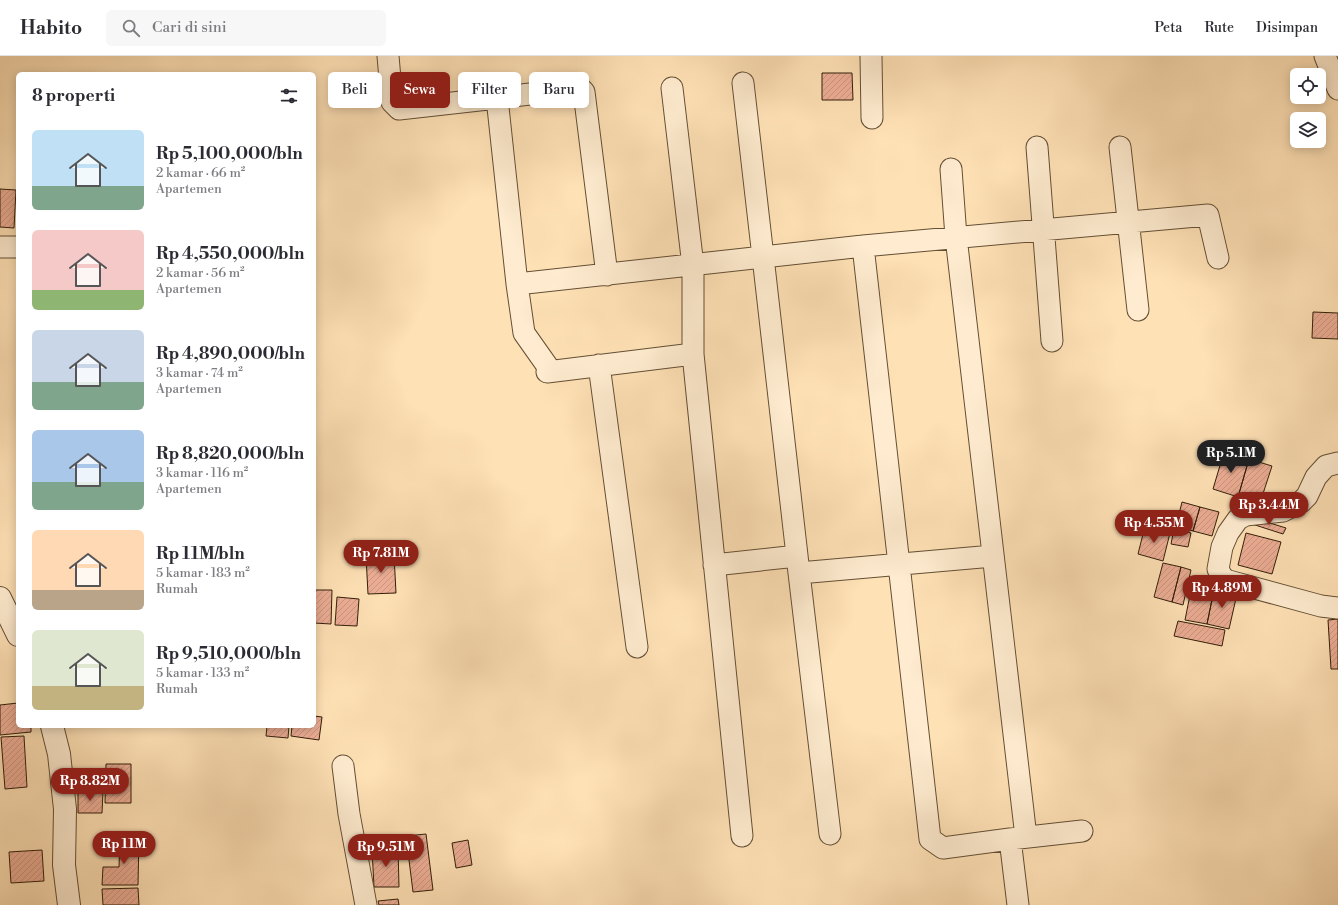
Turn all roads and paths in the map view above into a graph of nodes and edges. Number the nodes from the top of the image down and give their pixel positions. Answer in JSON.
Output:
{"nodes":[{"id":1,"x":388,"y":56,"type":"edge"},
{"id":2,"x":871,"y":56,"type":"edge"},
{"id":3,"x":1325,"y":56,"type":"edge"},
{"id":4,"x":743,"y":83,"type":"dead end"},
{"id":5,"x":672,"y":88,"type":"dead end"},
{"id":6,"x":1338,"y":89,"type":"edge"},
{"id":7,"x":521,"y":95,"type":"edge"},
{"id":8,"x":458,"y":103,"type":"edge"},
{"id":9,"x":498,"y":108,"type":"edge"},
{"id":10,"x":872,"y":118,"type":"dead end"},
{"id":11,"x":1037,"y":147,"type":"dead end"},
{"id":12,"x":1120,"y":147,"type":"dead end"},
{"id":13,"x":951,"y":169,"type":"dead end"},
{"id":14,"x":1128,"y":222,"type":"junction"},
{"id":15,"x":1043,"y":230,"type":"junction"},
{"id":16,"x":956,"y":237,"type":"junction"},
{"id":17,"x":863,"y":246,"type":"junction"},
{"id":18,"x":0,"y":247,"type":"edge"},
{"id":19,"x":16,"y":247,"type":"edge"},
{"id":20,"x":763,"y":257,"type":"junction"},
{"id":21,"x":1218,"y":258,"type":"dead end"},
{"id":22,"x":693,"y":266,"type":"junction"},
{"id":23,"x":607,"y":275,"type":"junction"},
{"id":24,"x":517,"y":284,"type":"junction"},
{"id":25,"x":1138,"y":310,"type":"dead end"},
{"id":26,"x":1052,"y":342,"type":"dead end"},
{"id":27,"x":692,"y":354,"type":"junction"},
{"id":28,"x":599,"y":365,"type":"junction"},
{"id":29,"x":1338,"y":463,"type":"edge"},
{"id":30,"x":993,"y":556,"type":"junction"},
{"id":31,"x":899,"y":564,"type":"junction"},
{"id":32,"x":714,"y":565,"type":"junction"},
{"id":33,"x":798,"y":565,"type":"junction"},
{"id":34,"x":0,"y":598,"type":"edge"},
{"id":35,"x":1338,"y":608,"type":"edge"},
{"id":36,"x":16,"y":631,"type":"edge"},
{"id":37,"x":637,"y":647,"type":"dead end"},
{"id":38,"x":52,"y":728,"type":"edge"},
{"id":39,"x":343,"y":766,"type":"dead end"},
{"id":40,"x":1082,"y":831,"type":"dead end"},
{"id":41,"x":830,"y":834,"type":"dead end"},
{"id":42,"x":742,"y":836,"type":"dead end"},
{"id":43,"x":1018,"y":838,"type":"junction"},
{"id":44,"x":69,"y":905,"type":"edge"},
{"id":45,"x":366,"y":905,"type":"edge"},
{"id":46,"x":1018,"y":905,"type":"edge"}],
"edges":[{"from":1,"to":8,"type":"street"},
{"from":2,"to":10,"type":"street"},
{"from":3,"to":6,"type":"street"},
{"from":4,"to":20,"type":"street"},
{"from":5,"to":22,"type":"street"},
{"from":7,"to":23,"type":"street"},
{"from":9,"to":24,"type":"street"},
{"from":11,"to":15,"type":"street"},
{"from":12,"to":14,"type":"street"},
{"from":13,"to":16,"type":"street"},
{"from":14,"to":15,"type":"street"},
{"from":14,"to":21,"type":"street"},
{"from":14,"to":25,"type":"street"},
{"from":15,"to":16,"type":"street"},
{"from":15,"to":26,"type":"street"},
{"from":16,"to":17,"type":"street"},
{"from":16,"to":30,"type":"street"},
{"from":17,"to":20,"type":"street"},
{"from":17,"to":31,"type":"street"},
{"from":18,"to":19,"type":"street"},
{"from":20,"to":22,"type":"street"},
{"from":20,"to":33,"type":"street"},
{"from":22,"to":23,"type":"street"},
{"from":22,"to":27,"type":"street"},
{"from":23,"to":24,"type":"street"},
{"from":24,"to":28,"type":"street"},
{"from":27,"to":28,"type":"street"},
{"from":27,"to":32,"type":"street"},
{"from":28,"to":37,"type":"street"},
{"from":29,"to":35,"type":"street"},
{"from":30,"to":31,"type":"street"},
{"from":30,"to":43,"type":"street"},
{"from":31,"to":33,"type":"street"},
{"from":31,"to":43,"type":"street"},
{"from":32,"to":33,"type":"street"},
{"from":32,"to":42,"type":"street"},
{"from":33,"to":41,"type":"street"},
{"from":34,"to":36,"type":"street"},
{"from":38,"to":44,"type":"street"},
{"from":39,"to":45,"type":"street"},
{"from":40,"to":43,"type":"street"},
{"from":43,"to":46,"type":"street"}]}
